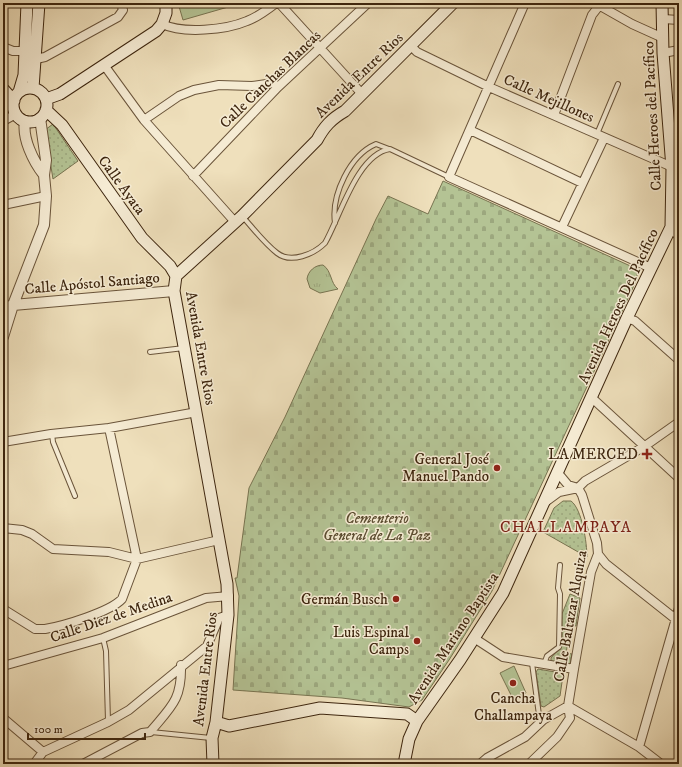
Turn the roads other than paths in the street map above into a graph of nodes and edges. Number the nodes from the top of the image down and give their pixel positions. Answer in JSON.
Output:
{"nodes":[{"id":1,"x":27,"y":3,"type":"edge"},
{"id":2,"x":39,"y":3,"type":"edge"},
{"id":3,"x":121,"y":3,"type":"edge"},
{"id":4,"x":166,"y":3,"type":"edge"},
{"id":5,"x":277,"y":3,"type":"edge"},
{"id":6,"x":368,"y":3,"type":"edge"},
{"id":7,"x":453,"y":3,"type":"edge"},
{"id":8,"x":524,"y":3,"type":"edge"},
{"id":9,"x":662,"y":3,"type":"edge"},
{"id":10,"x":597,"y":5,"type":"edge"},
{"id":11,"x":663,"y":19,"type":"junction"},
{"id":12,"x":679,"y":20,"type":"edge"},
{"id":13,"x":162,"y":24,"type":"junction"},
{"id":14,"x":663,"y":38,"type":"junction"},
{"id":15,"x":411,"y":46,"type":"junction"},
{"id":16,"x":3,"y":47,"type":"edge"},
{"id":17,"x":320,"y":48,"type":"junction"},
{"id":18,"x":679,"y":50,"type":"edge"},
{"id":19,"x":25,"y":51,"type":"junction"},
{"id":20,"x":664,"y":53,"type":"junction"},
{"id":21,"x":36,"y":59,"type":"junction"},
{"id":22,"x":104,"y":65,"type":"junction"},
{"id":23,"x":618,"y":84,"type":"dead end"},
{"id":24,"x":278,"y":87,"type":"junction"},
{"id":25,"x":489,"y":87,"type":"junction"},
{"id":26,"x":33,"y":88,"type":"junction"},
{"id":27,"x":3,"y":89,"type":"edge"},
{"id":28,"x":362,"y":94,"type":"junction"},
{"id":29,"x":16,"y":97,"type":"junction"},
{"id":30,"x":44,"y":109,"type":"junction"},
{"id":31,"x":554,"y":115,"type":"junction"},
{"id":32,"x":21,"y":117,"type":"junction"},
{"id":33,"x":144,"y":120,"type":"junction"},
{"id":34,"x":3,"y":121,"type":"edge"},
{"id":35,"x":470,"y":130,"type":"junction"},
{"id":36,"x":601,"y":136,"type":"junction"},
{"id":37,"x":390,"y":149,"type":"junction"},
{"id":38,"x":676,"y":169,"type":"edge"},
{"id":39,"x":44,"y":174,"type":"junction"},
{"id":40,"x":193,"y":176,"type":"junction"},
{"id":41,"x":449,"y":177,"type":"junction"},
{"id":42,"x":582,"y":183,"type":"junction"},
{"id":43,"x":46,"y":196,"type":"junction"},
{"id":44,"x":3,"y":205,"type":"edge"},
{"id":45,"x":238,"y":219,"type":"junction"},
{"id":46,"x":335,"y":223,"type":"junction"},
{"id":47,"x":562,"y":227,"type":"junction"},
{"id":48,"x":677,"y":233,"type":"edge"},
{"id":49,"x":651,"y":268,"type":"junction"},
{"id":50,"x":176,"y":276,"type":"junction"},
{"id":51,"x":174,"y":291,"type":"junction"},
{"id":52,"x":8,"y":305,"type":"edge"},
{"id":53,"x":627,"y":318,"type":"junction"},
{"id":54,"x":3,"y":336,"type":"edge"},
{"id":55,"x":185,"y":348,"type":"junction"},
{"id":56,"x":150,"y":352,"type":"dead end"},
{"id":57,"x":679,"y":360,"type":"edge"},
{"id":58,"x":592,"y":398,"type":"junction"},
{"id":59,"x":197,"y":412,"type":"junction"},
{"id":60,"x":679,"y":422,"type":"edge"},
{"id":61,"x":109,"y":428,"type":"junction"},
{"id":62,"x":52,"y":434,"type":"junction"},
{"id":63,"x":3,"y":442,"type":"edge"},
{"id":64,"x":645,"y":446,"type":"junction"},
{"id":65,"x":558,"y":473,"type":"junction"},
{"id":66,"x":679,"y":478,"type":"edge"},
{"id":67,"x":578,"y":488,"type":"junction"},
{"id":68,"x":75,"y":496,"type":"dead end"},
{"id":69,"x":543,"y":504,"type":"junction"},
{"id":70,"x":3,"y":528,"type":"edge"},
{"id":71,"x":219,"y":540,"type":"junction"},
{"id":72,"x":598,"y":554,"type":"junction"},
{"id":73,"x":137,"y":559,"type":"junction"},
{"id":74,"x":560,"y":565,"type":"dead end"},
{"id":75,"x":228,"y":596,"type":"junction"},
{"id":76,"x":679,"y":608,"type":"edge"},
{"id":77,"x":3,"y":609,"type":"edge"},
{"id":78,"x":228,"y":615,"type":"junction"},
{"id":79,"x":677,"y":620,"type":"edge"},
{"id":80,"x":103,"y":638,"type":"junction"},
{"id":81,"x":474,"y":638,"type":"junction"},
{"id":82,"x":532,"y":663,"type":"junction"},
{"id":83,"x":181,"y":665,"type":"junction"},
{"id":84,"x":544,"y":665,"type":"junction"},
{"id":85,"x":3,"y":666,"type":"edge"},
{"id":86,"x":574,"y":669,"type":"junction"},
{"id":87,"x":568,"y":706,"type":"junction"},
{"id":88,"x":3,"y":718,"type":"edge"},
{"id":89,"x":543,"y":720,"type":"junction"},
{"id":90,"x":417,"y":721,"type":"junction"},
{"id":91,"x":108,"y":722,"type":"junction"},
{"id":92,"x":216,"y":722,"type":"junction"},
{"id":93,"x":150,"y":732,"type":"junction"},
{"id":94,"x":212,"y":738,"type":"junction"},
{"id":95,"x":638,"y":747,"type":"junction"},
{"id":96,"x":43,"y":752,"type":"junction"},
{"id":97,"x":650,"y":761,"type":"edge"},
{"id":98,"x":34,"y":764,"type":"edge"},
{"id":99,"x":83,"y":764,"type":"edge"},
{"id":100,"x":213,"y":764,"type":"edge"},
{"id":101,"x":404,"y":764,"type":"edge"},
{"id":102,"x":480,"y":764,"type":"edge"},
{"id":103,"x":529,"y":764,"type":"edge"},
{"id":104,"x":661,"y":764,"type":"edge"}],
"edges":[{"from":1,"to":19,"type":"main road"},
{"from":2,"to":21,"type":"main road"},
{"from":3,"to":21,"type":"street"},
{"from":4,"to":13,"type":"main road"},
{"from":5,"to":13,"type":"street"},
{"from":5,"to":17,"type":"street"},
{"from":6,"to":17,"type":"street","name":"Calle Canchas Blancas"},
{"from":7,"to":15,"type":"main road","name":"Avenida Entre Rios"},
{"from":8,"to":25,"type":"street"},
{"from":9,"to":11,"type":"main road","name":"Calle Heroes del Pacífico"},
{"from":10,"to":14,"type":"street"},
{"from":10,"to":31,"type":"street"},
{"from":11,"to":12,"type":"street"},
{"from":11,"to":14,"type":"main road","name":"Calle Heroes del Pacífico"},
{"from":13,"to":22,"type":"main road"},
{"from":14,"to":20,"type":"main road","name":"Calle Heroes del Pacífico"},
{"from":15,"to":25,"type":"street","name":"Calle Mejillones"},
{"from":15,"to":28,"type":"main road","name":"Avenida Entre Rios"},
{"from":16,"to":19,"type":"street"},
{"from":17,"to":24,"type":"street","name":"Calle Canchas Blancas"},
{"from":17,"to":28,"type":"street"},
{"from":18,"to":20,"type":"street"},
{"from":19,"to":29,"type":"main road"},
{"from":20,"to":38,"type":"main road","name":"Calle Heroes del Pacífico"},
{"from":21,"to":26,"type":"main road"},
{"from":22,"to":30,"type":"main road"},
{"from":22,"to":33,"type":"street"},
{"from":23,"to":36,"type":"lane"},
{"from":24,"to":33,"type":"street"},
{"from":24,"to":40,"type":"street","name":"Calle Canchas Blancas"},
{"from":25,"to":31,"type":"street","name":"Calle Mejillones"},
{"from":25,"to":35,"type":"street"},
{"from":26,"to":29,"type":"main road"},
{"from":26,"to":30,"type":"main road"},
{"from":27,"to":29,"type":"main road"},
{"from":28,"to":45,"type":"main road","name":"Avenida Entre Rios"},
{"from":29,"to":32,"type":"main road"},
{"from":30,"to":32,"type":"main road"},
{"from":30,"to":39,"type":"street"},
{"from":30,"to":50,"type":"main road","name":"Calle Ayata"},
{"from":31,"to":36,"type":"street","name":"Calle Mejillones"},
{"from":32,"to":34,"type":"street"},
{"from":32,"to":39,"type":"street"},
{"from":33,"to":40,"type":"street"},
{"from":35,"to":41,"type":"street"},
{"from":35,"to":42,"type":"street"},
{"from":36,"to":38,"type":"street","name":"Calle Mejillones"},
{"from":36,"to":42,"type":"street"},
{"from":37,"to":41,"type":"lane"},
{"from":37,"to":46,"type":"lane"},
{"from":37,"to":46,"type":"lane"},
{"from":38,"to":48,"type":"main road","name":"Calle Heroes del Pacífico"},
{"from":39,"to":43,"type":"street"},
{"from":40,"to":45,"type":"street"},
{"from":41,"to":47,"type":"street"},
{"from":42,"to":47,"type":"street"},
{"from":43,"to":44,"type":"street"},
{"from":43,"to":52,"type":"street"},
{"from":45,"to":46,"type":"lane"},
{"from":45,"to":50,"type":"main road","name":"Avenida Entre Rios"},
{"from":47,"to":49,"type":"street"},
{"from":48,"to":49,"type":"main road","name":"Avenida Heroes Del Pacífico"},
{"from":49,"to":53,"type":"main road","name":"Avenida Heroes Del Pacífico"},
{"from":50,"to":51,"type":"main road","name":"Avenida Entre Rios"},
{"from":51,"to":52,"type":"street","name":"Calle Apóstol Santiago"},
{"from":51,"to":55,"type":"main road","name":"Avenida Entre Rios"},
{"from":52,"to":54,"type":"street"},
{"from":53,"to":57,"type":"street"},
{"from":53,"to":58,"type":"main road","name":"Avenida Heroes Del Pacífico"},
{"from":55,"to":56,"type":"lane"},
{"from":55,"to":59,"type":"main road","name":"Avenida Entre Rios"},
{"from":58,"to":64,"type":"street"},
{"from":58,"to":65,"type":"main road","name":"Avenida Mariano Baptista"},
{"from":59,"to":61,"type":"street"},
{"from":59,"to":71,"type":"main road","name":"Avenida Entre Rios"},
{"from":60,"to":64,"type":"street"},
{"from":61,"to":62,"type":"street"},
{"from":61,"to":73,"type":"street"},
{"from":62,"to":63,"type":"street"},
{"from":62,"to":68,"type":"lane"},
{"from":64,"to":66,"type":"street"},
{"from":64,"to":67,"type":"street"},
{"from":65,"to":67,"type":"street"},
{"from":65,"to":69,"type":"main road","name":"Avenida Mariano Baptista"},
{"from":67,"to":69,"type":"street"},
{"from":67,"to":72,"type":"street","name":"Calle Baltazar Alquiza"},
{"from":69,"to":81,"type":"main road","name":"Avenida Mariano Baptista"},
{"from":70,"to":73,"type":"street"},
{"from":71,"to":73,"type":"street"},
{"from":71,"to":75,"type":"main road","name":"Avenida Entre Rios"},
{"from":72,"to":79,"type":"street"},
{"from":72,"to":86,"type":"street","name":"Calle Baltazar Alquiza"},
{"from":73,"to":77,"type":"street"},
{"from":74,"to":84,"type":"lane"},
{"from":75,"to":78,"type":"main road","name":"Avenida Entre Rios"},
{"from":75,"to":80,"type":"street","name":"Calle Diez de Medina"},
{"from":76,"to":79,"type":"street"},
{"from":78,"to":83,"type":"street"},
{"from":78,"to":92,"type":"main road","name":"Avenida Entre Rios"},
{"from":79,"to":95,"type":"street"},
{"from":80,"to":85,"type":"street","name":"Calle Diez de Medina"},
{"from":80,"to":91,"type":"lane"},
{"from":81,"to":82,"type":"street"},
{"from":81,"to":90,"type":"main road","name":"Avenida Mariano Baptista"},
{"from":82,"to":84,"type":"street"},
{"from":82,"to":89,"type":"lane"},
{"from":83,"to":91,"type":"street"},
{"from":83,"to":93,"type":"street"},
{"from":84,"to":86,"type":"street"},
{"from":86,"to":87,"type":"street","name":"Calle Baltazar Alquiza"},
{"from":87,"to":89,"type":"street"},
{"from":87,"to":95,"type":"street"},
{"from":87,"to":103,"type":"street","name":"Calle Baltazar Alquiza"},
{"from":88,"to":96,"type":"street"},
{"from":89,"to":102,"type":"street"},
{"from":90,"to":92,"type":"main road"},
{"from":90,"to":101,"type":"main road","name":"Avenida Mariano Baptista"},
{"from":91,"to":96,"type":"street"},
{"from":92,"to":94,"type":"main road","name":"Avenida Entre Rios"},
{"from":93,"to":94,"type":"lane"},
{"from":93,"to":99,"type":"street"},
{"from":94,"to":100,"type":"main road","name":"Avenida Entre Rios"},
{"from":95,"to":97,"type":"street"},
{"from":96,"to":98,"type":"street"},
{"from":97,"to":104,"type":"street"}]}
